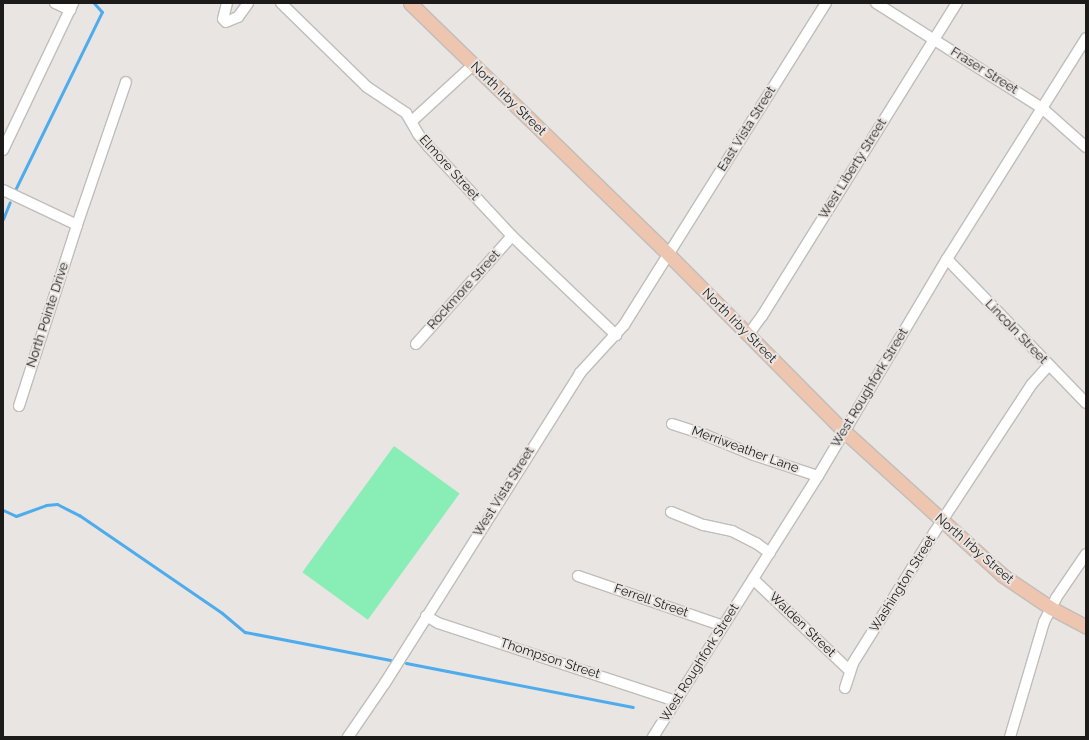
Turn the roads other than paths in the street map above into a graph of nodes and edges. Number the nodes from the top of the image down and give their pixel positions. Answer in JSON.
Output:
{"nodes":[{"id":1,"x":55,"y":3,"type":"edge"},
{"id":2,"x":227,"y":3,"type":"edge"},
{"id":3,"x":248,"y":3,"type":"edge"},
{"id":4,"x":281,"y":3,"type":"edge"},
{"id":5,"x":410,"y":3,"type":"edge"},
{"id":6,"x":826,"y":3,"type":"edge"},
{"id":7,"x":876,"y":3,"type":"edge"},
{"id":8,"x":957,"y":3,"type":"edge"},
{"id":9,"x":72,"y":6,"type":"edge"},
{"id":10,"x":1086,"y":38,"type":"edge"},
{"id":11,"x":934,"y":40,"type":"junction"},
{"id":12,"x":473,"y":65,"type":"junction"},
{"id":13,"x":126,"y":82,"type":"dead end"},
{"id":14,"x":1042,"y":108,"type":"junction"},
{"id":15,"x":412,"y":121,"type":"junction"},
{"id":16,"x":1086,"y":147,"type":"edge"},
{"id":17,"x":3,"y":150,"type":"edge"},
{"id":18,"x":3,"y":190,"type":"edge"},
{"id":19,"x":77,"y":224,"type":"junction"},
{"id":20,"x":512,"y":236,"type":"junction"},
{"id":21,"x":669,"y":255,"type":"junction"},
{"id":22,"x":947,"y":259,"type":"junction"},
{"id":23,"x":616,"y":335,"type":"junction"},
{"id":24,"x":748,"y":335,"type":"junction"},
{"id":25,"x":416,"y":344,"type":"dead end"},
{"id":26,"x":1049,"y":365,"type":"junction"},
{"id":27,"x":1086,"y":403,"type":"edge"},
{"id":28,"x":19,"y":406,"type":"dead end"},
{"id":29,"x":672,"y":424,"type":"dead end"},
{"id":30,"x":844,"y":431,"type":"junction"},
{"id":31,"x":818,"y":476,"type":"junction"},
{"id":32,"x":671,"y":512,"type":"dead end"},
{"id":33,"x":942,"y":521,"type":"junction"},
{"id":34,"x":770,"y":552,"type":"junction"},
{"id":35,"x":1086,"y":554,"type":"edge"},
{"id":36,"x":578,"y":576,"type":"dead end"},
{"id":37,"x":753,"y":579,"type":"junction"},
{"id":38,"x":1051,"y":608,"type":"junction"},
{"id":39,"x":426,"y":616,"type":"junction"},
{"id":40,"x":723,"y":626,"type":"junction"},
{"id":41,"x":1086,"y":627,"type":"edge"},
{"id":42,"x":850,"y":671,"type":"junction"},
{"id":43,"x":845,"y":688,"type":"dead end"},
{"id":44,"x":675,"y":701,"type":"junction"},
{"id":45,"x":348,"y":737,"type":"edge"},
{"id":46,"x":653,"y":737,"type":"edge"},
{"id":47,"x":1010,"y":737,"type":"edge"}],
"edges":[{"from":1,"to":9,"type":"street"},
{"from":2,"to":3,"type":"street"},
{"from":4,"to":15,"type":"street","name":"Elmore Street"},
{"from":5,"to":12,"type":"main road","name":"North Irby Street"},
{"from":6,"to":21,"type":"street","name":"East Vista Street"},
{"from":7,"to":11,"type":"street","name":"Fraser Street"},
{"from":8,"to":11,"type":"street","name":"West Liberty Street"},
{"from":9,"to":17,"type":"street"},
{"from":10,"to":14,"type":"street","name":"West Roughfork Street"},
{"from":11,"to":14,"type":"street","name":"Fraser Street"},
{"from":11,"to":24,"type":"street","name":"West Liberty Street"},
{"from":12,"to":15,"type":"street"},
{"from":12,"to":21,"type":"main road","name":"North Irby Street"},
{"from":13,"to":19,"type":"street","name":"North Pointe Drive"},
{"from":14,"to":16,"type":"street","name":"Fraser Street"},
{"from":14,"to":22,"type":"street","name":"West Roughfork Street"},
{"from":15,"to":20,"type":"street","name":"Elmore Street"},
{"from":18,"to":19,"type":"street"},
{"from":19,"to":28,"type":"street","name":"North Pointe Drive"},
{"from":20,"to":23,"type":"street","name":"Elmore Street"},
{"from":20,"to":25,"type":"street","name":"Rockmore Street"},
{"from":21,"to":23,"type":"street","name":"West Vista Street"},
{"from":21,"to":24,"type":"main road","name":"North Irby Street"},
{"from":22,"to":26,"type":"street","name":"Lincoln Street"},
{"from":22,"to":30,"type":"street","name":"West Roughfork Street"},
{"from":23,"to":39,"type":"street","name":"West Vista Street"},
{"from":24,"to":30,"type":"main road","name":"North Irby Street"},
{"from":26,"to":27,"type":"street","name":"Lincoln Street"},
{"from":26,"to":33,"type":"street","name":"Washington Street"},
{"from":29,"to":31,"type":"street","name":"Merriweather Lane"},
{"from":30,"to":31,"type":"street","name":"West Roughfork Street"},
{"from":30,"to":33,"type":"main road","name":"North Irby Street"},
{"from":31,"to":34,"type":"street","name":"West Roughfork Street"},
{"from":32,"to":34,"type":"street"},
{"from":33,"to":38,"type":"main road","name":"North Irby Street"},
{"from":33,"to":42,"type":"street","name":"Washington Street"},
{"from":34,"to":37,"type":"street","name":"West Roughfork Street"},
{"from":35,"to":38,"type":"street"},
{"from":36,"to":40,"type":"street","name":"Ferrell Street"},
{"from":37,"to":40,"type":"street","name":"West Roughfork Street"},
{"from":37,"to":42,"type":"street","name":"Walden Street"},
{"from":38,"to":41,"type":"main road","name":"North Irby Street"},
{"from":38,"to":47,"type":"street"},
{"from":39,"to":44,"type":"street","name":"Thompson Street"},
{"from":39,"to":45,"type":"street","name":"West Vista Street"},
{"from":40,"to":44,"type":"street","name":"West Roughfork Street"},
{"from":42,"to":43,"type":"street","name":"Washington Street"},
{"from":44,"to":46,"type":"street","name":"West Roughfork Street"}]}
